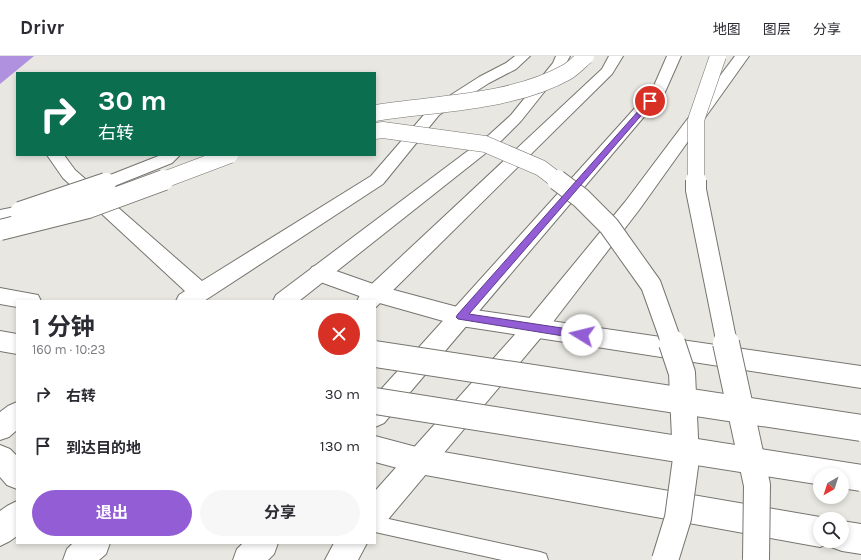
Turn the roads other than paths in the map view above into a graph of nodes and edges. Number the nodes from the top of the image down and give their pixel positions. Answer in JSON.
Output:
{"nodes":[{"id":1,"x":523,"y":56,"type":"edge"},
{"id":2,"x":563,"y":56,"type":"edge"},
{"id":3,"x":586,"y":56,"type":"edge"},
{"id":4,"x":616,"y":56,"type":"edge"},
{"id":5,"x":674,"y":56,"type":"edge"},
{"id":6,"x":718,"y":56,"type":"edge"},
{"id":7,"x":742,"y":56,"type":"edge"},
{"id":8,"x":376,"y":113,"type":"edge"},
{"id":9,"x":376,"y":131,"type":"edge"},
{"id":10,"x":56,"y":156,"type":"edge"},
{"id":11,"x":170,"y":156,"type":"edge"},
{"id":12,"x":225,"y":156,"type":"edge"},
{"id":13,"x":0,"y":216,"type":"edge"},
{"id":14,"x":0,"y":230,"type":"edge"},
{"id":15,"x":320,"y":273,"type":"junction"},
{"id":16,"x":0,"y":296,"type":"edge"},
{"id":17,"x":194,"y":297,"type":"edge"},
{"id":18,"x":372,"y":297,"type":"edge"},
{"id":19,"x":24,"y":300,"type":"edge"},
{"id":20,"x":285,"y":300,"type":"edge"},
{"id":21,"x":461,"y":317,"type":"junction"},
{"id":22,"x":535,"y":328,"type":"junction"},
{"id":23,"x":0,"y":341,"type":"edge"},
{"id":24,"x":16,"y":344,"type":"edge"},
{"id":25,"x":376,"y":354,"type":"edge"},
{"id":26,"x":861,"y":377,"type":"edge"},
{"id":27,"x":376,"y":401,"type":"edge"},
{"id":28,"x":376,"y":414,"type":"edge"},
{"id":29,"x":16,"y":415,"type":"edge"},
{"id":30,"x":0,"y":428,"type":"edge"},
{"id":31,"x":861,"y":428,"type":"edge"},
{"id":32,"x":376,"y":449,"type":"edge"},
{"id":33,"x":0,"y":458,"type":"edge"},
{"id":34,"x":420,"y":461,"type":"junction"},
{"id":35,"x":16,"y":474,"type":"edge"},
{"id":36,"x":861,"y":478,"type":"edge"},
{"id":37,"x":376,"y":512,"type":"edge"},
{"id":38,"x":16,"y":517,"type":"edge"},
{"id":39,"x":376,"y":524,"type":"edge"},
{"id":40,"x":0,"y":531,"type":"edge"},
{"id":41,"x":813,"y":531,"type":"edge"},
{"id":42,"x":849,"y":537,"type":"edge"},
{"id":43,"x":861,"y":539,"type":"edge"},
{"id":44,"x":93,"y":544,"type":"edge"},
{"id":45,"x":262,"y":544,"type":"edge"},
{"id":46,"x":351,"y":544,"type":"edge"},
{"id":47,"x":78,"y":560,"type":"edge"},
{"id":48,"x":248,"y":560,"type":"edge"},
{"id":49,"x":340,"y":560,"type":"edge"},
{"id":50,"x":540,"y":560,"type":"edge"},
{"id":51,"x":666,"y":560,"type":"edge"},
{"id":52,"x":756,"y":560,"type":"edge"}],
"edges":[{"from":1,"to":17,"type":"main road"},
{"from":2,"to":15,"type":"main road"},
{"from":3,"to":8,"type":"main road","bridge":true},
{"from":4,"to":18,"type":"main road"},
{"from":5,"to":21,"type":"main road"},
{"from":6,"to":52,"type":"main road","bridge":true},
{"from":7,"to":22,"type":"main road"},
{"from":9,"to":51,"type":"main road","bridge":true},
{"from":10,"to":17,"type":"main road","bridge":true},
{"from":11,"to":13,"type":"main road","bridge":true},
{"from":12,"to":14,"type":"main road","bridge":true},
{"from":15,"to":18,"type":"main road"},
{"from":15,"to":20,"type":"main road"},
{"from":16,"to":19,"type":"main road"},
{"from":18,"to":21,"type":"main road"},
{"from":21,"to":22,"type":"main road"},
{"from":21,"to":28,"type":"main road"},
{"from":22,"to":26,"type":"main road"},
{"from":22,"to":34,"type":"main road"},
{"from":23,"to":24,"type":"main road"},
{"from":25,"to":31,"type":"main road","bridge":true},
{"from":27,"to":36,"type":"main road","bridge":true},
{"from":29,"to":30,"type":"main road"},
{"from":32,"to":34,"type":"main road"},
{"from":33,"to":35,"type":"main road"},
{"from":34,"to":37,"type":"main road"},
{"from":34,"to":41,"type":"main road"},
{"from":38,"to":40,"type":"main road"},
{"from":39,"to":50,"type":"lane"},
{"from":42,"to":43,"type":"main road"},
{"from":44,"to":47,"type":"main road"},
{"from":45,"to":48,"type":"main road"},
{"from":46,"to":49,"type":"main road"}]}
